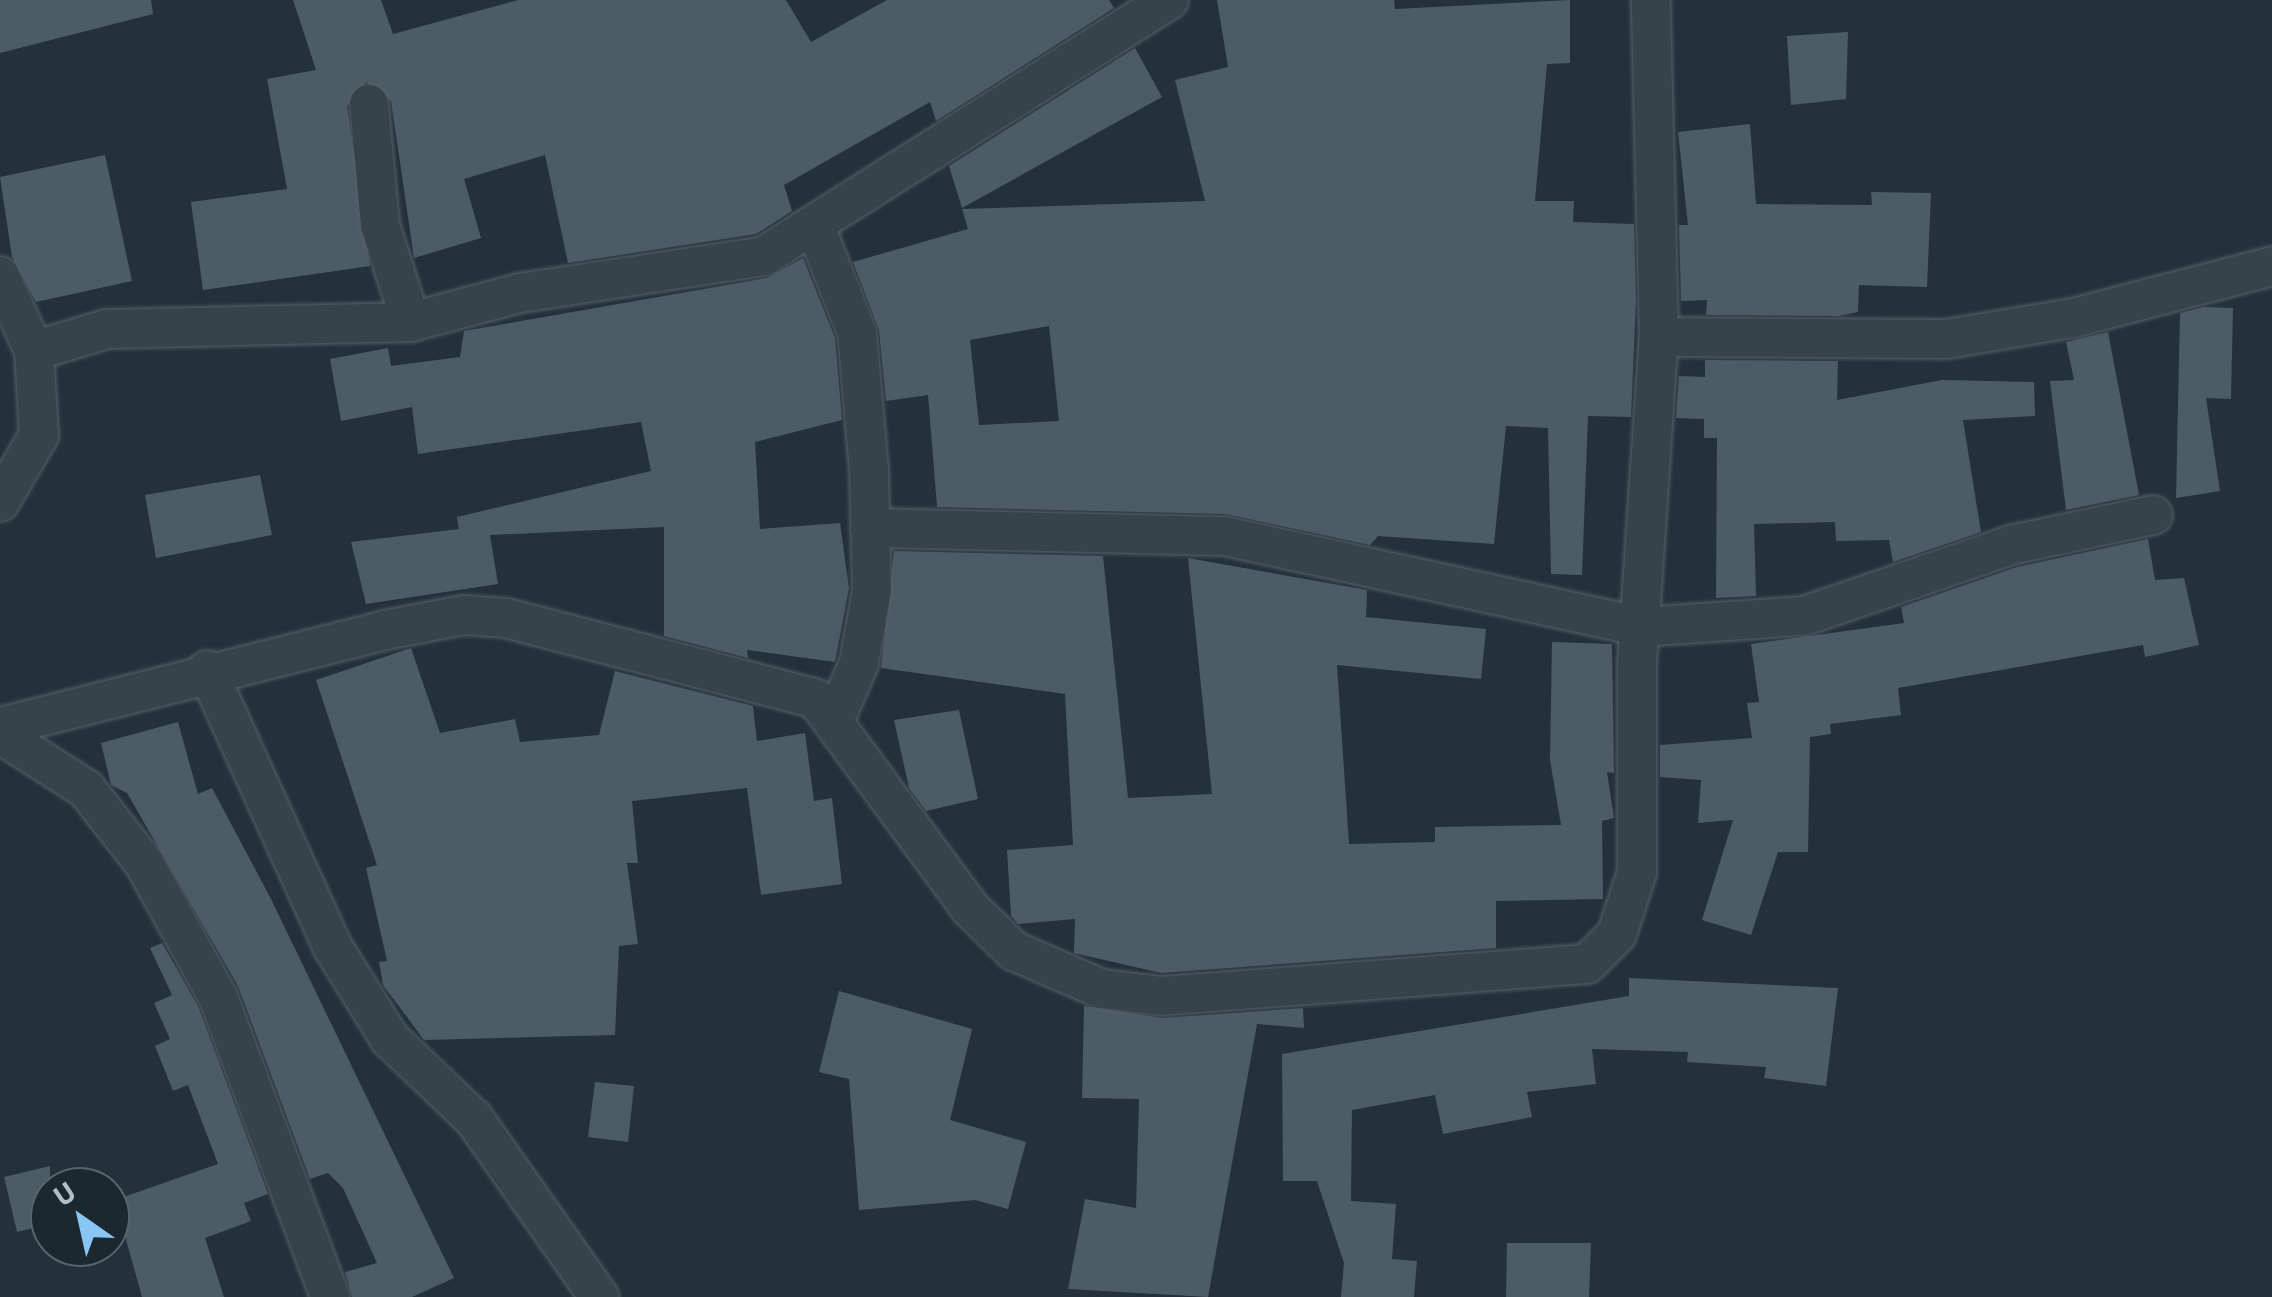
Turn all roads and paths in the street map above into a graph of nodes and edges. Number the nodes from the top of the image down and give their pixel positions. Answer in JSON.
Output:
{"nodes":[{"id":1,"x":1170,"y":0,"type":"edge"},
{"id":2,"x":1651,"y":0,"type":"edge"},
{"id":3,"x":369,"y":104,"type":"dead end"},
{"id":4,"x":816,"y":229,"type":"junction"},
{"id":5,"x":2272,"y":266,"type":"edge"},
{"id":6,"x":0,"y":276,"type":"edge"},
{"id":7,"x":411,"y":322,"type":"junction"},
{"id":8,"x":1659,"y":337,"type":"junction"},
{"id":9,"x":34,"y":351,"type":"junction"},
{"id":10,"x":0,"y":502,"type":"edge"},
{"id":11,"x":2154,"y":514,"type":"dead end"},
{"id":12,"x":870,"y":528,"type":"junction"},
{"id":13,"x":1640,"y":627,"type":"junction"},
{"id":14,"x":208,"y":670,"type":"junction"},
{"id":15,"x":835,"y":719,"type":"junction"},
{"id":16,"x":0,"y":731,"type":"edge"},
{"id":17,"x":330,"y":1297,"type":"edge"},
{"id":18,"x":598,"y":1297,"type":"edge"}],
"edges":[{"from":1,"to":4,"type":"street"},
{"from":2,"to":8,"type":"street"},
{"from":3,"to":7,"type":"street"},
{"from":4,"to":7,"type":"street"},
{"from":4,"to":12,"type":"street"},
{"from":5,"to":8,"type":"street"},
{"from":6,"to":9,"type":"street"},
{"from":7,"to":9,"type":"street"},
{"from":8,"to":13,"type":"street"},
{"from":9,"to":10,"type":"street"},
{"from":11,"to":13,"type":"street"},
{"from":12,"to":13,"type":"street"},
{"from":12,"to":15,"type":"street"},
{"from":13,"to":15,"type":"street"},
{"from":14,"to":15,"type":"street"},
{"from":14,"to":16,"type":"street"},
{"from":14,"to":18,"type":"street"},
{"from":16,"to":17,"type":"street"}]}
